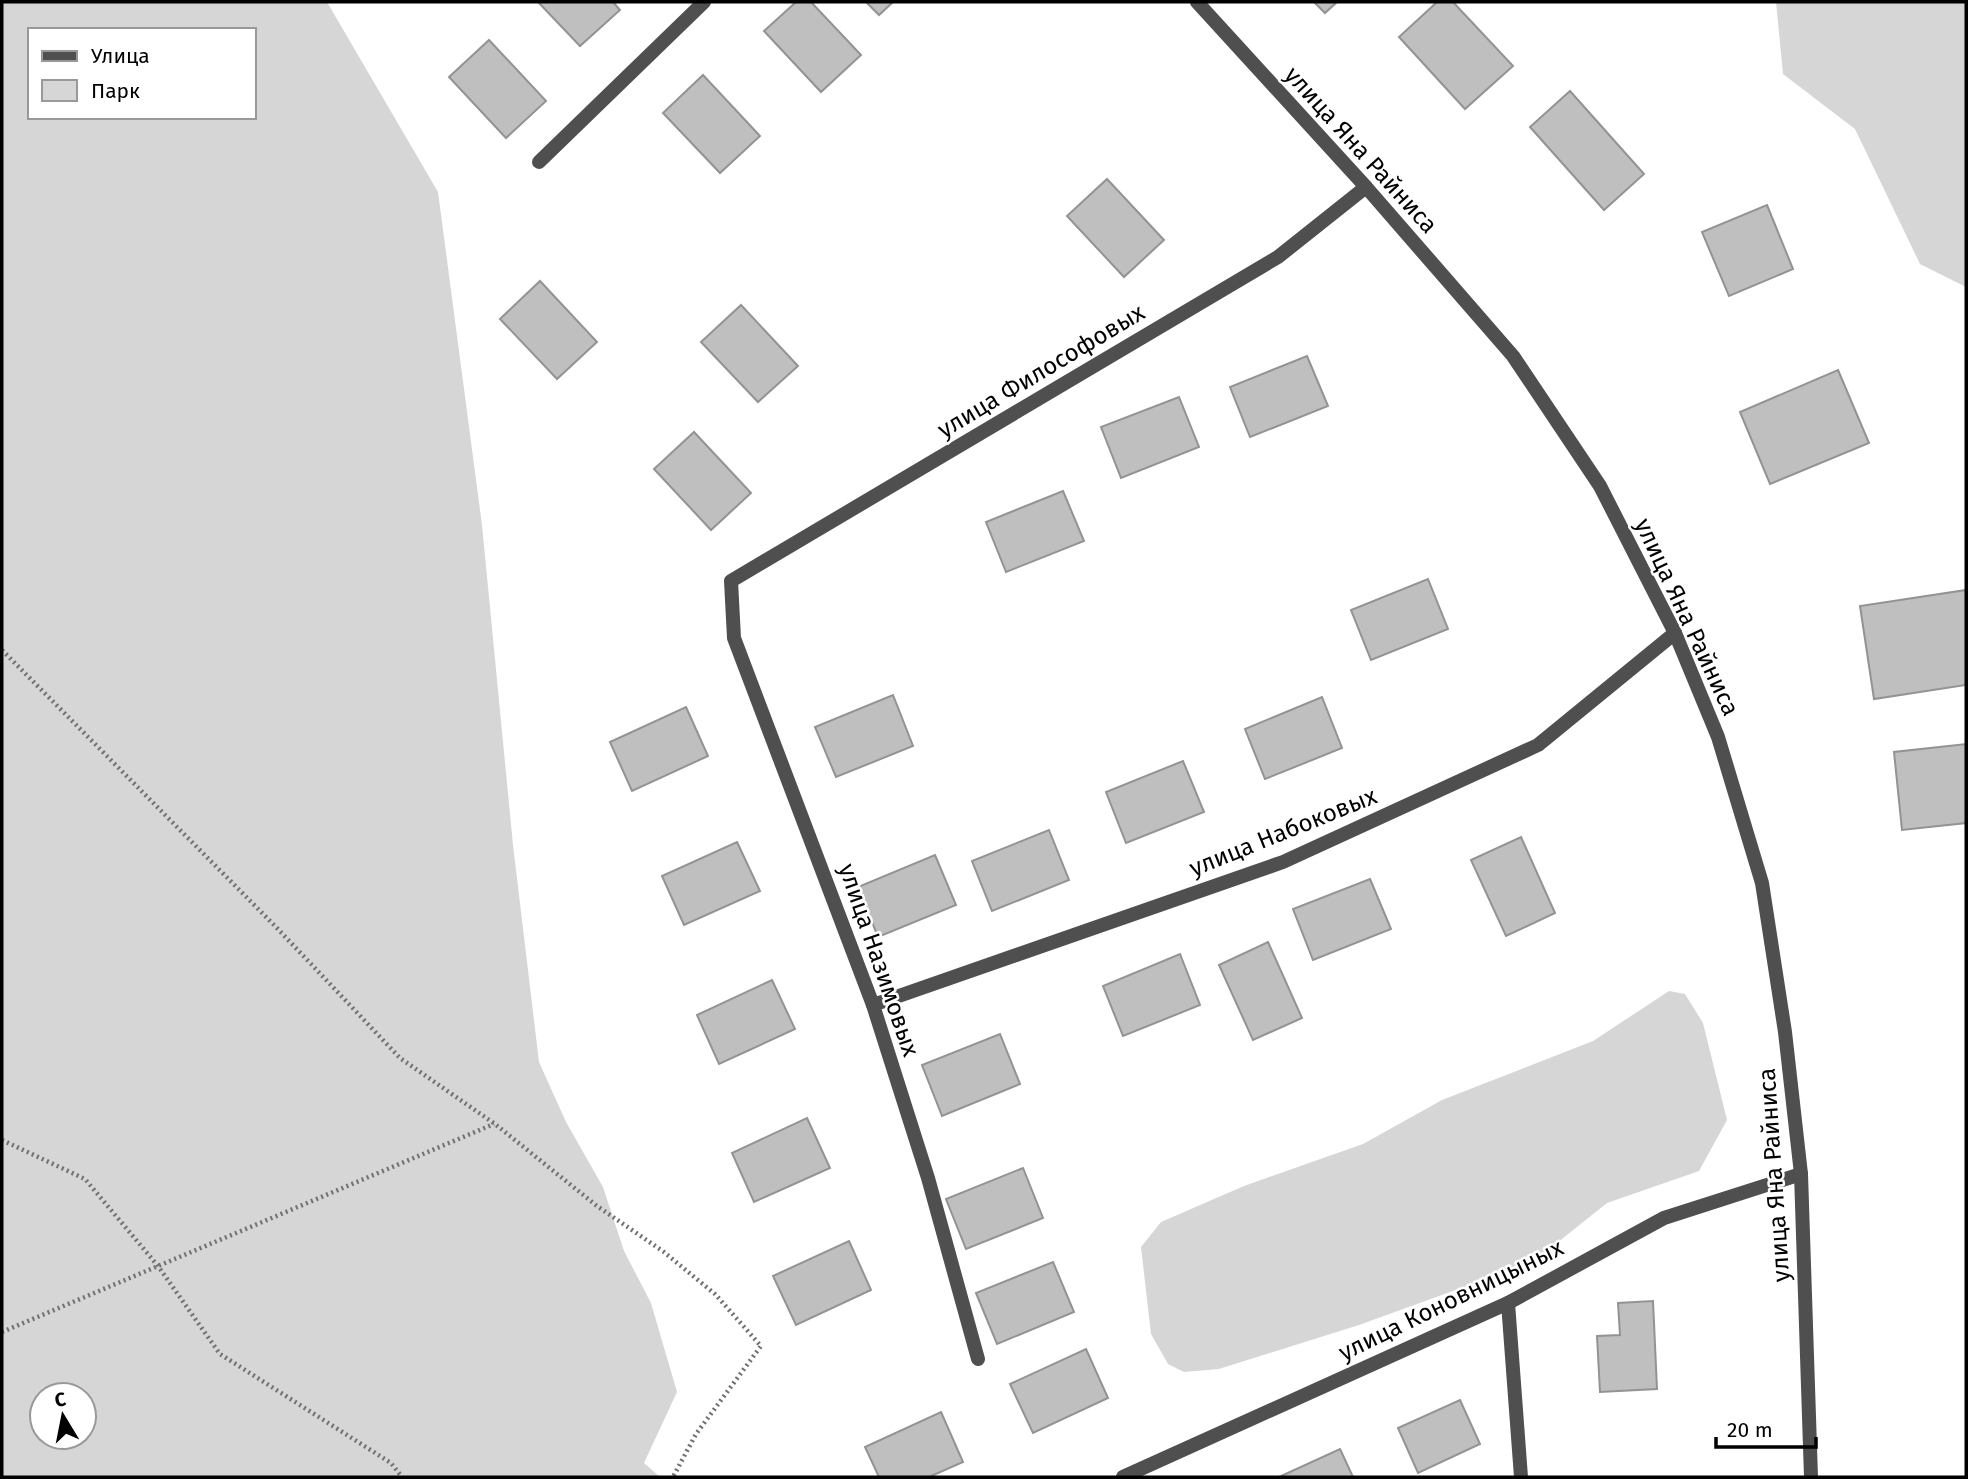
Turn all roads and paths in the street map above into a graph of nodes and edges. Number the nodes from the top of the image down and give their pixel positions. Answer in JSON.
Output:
{"nodes":[{"id":1,"x":704,"y":2,"type":"edge"},
{"id":2,"x":1197,"y":2,"type":"edge"},
{"id":3,"x":539,"y":162,"type":"dead end"},
{"id":4,"x":1366,"y":187,"type":"junction"},
{"id":5,"x":731,"y":581,"type":"joint"},
{"id":6,"x":1675,"y":633,"type":"junction"},
{"id":7,"x":2,"y":650,"type":"edge"},
{"id":8,"x":873,"y":1005,"type":"junction"},
{"id":9,"x":495,"y":1124,"type":"junction"},
{"id":10,"x":2,"y":1140,"type":"edge"},
{"id":11,"x":1801,"y":1174,"type":"junction"},
{"id":12,"x":158,"y":1266,"type":"junction"},
{"id":13,"x":1508,"y":1303,"type":"junction"},
{"id":14,"x":2,"y":1332,"type":"edge"},
{"id":15,"x":978,"y":1359,"type":"dead end"},
{"id":16,"x":402,"y":1477,"type":"edge"},
{"id":17,"x":673,"y":1477,"type":"edge"},
{"id":18,"x":1123,"y":1477,"type":"edge"},
{"id":19,"x":1521,"y":1477,"type":"edge"},
{"id":20,"x":1811,"y":1477,"type":"edge"}],
"edges":[{"from":1,"to":3,"type":"street"},
{"from":2,"to":4,"type":"street","name":"улица Яна Райниса"},
{"from":4,"to":5,"type":"street","name":"улица Философовых"},
{"from":4,"to":6,"type":"street","name":"улица Яна Райниса"},
{"from":5,"to":8,"type":"street","name":"улица Назимовых"},
{"from":6,"to":8,"type":"street","name":"улица Набоковых"},
{"from":6,"to":11,"type":"street","name":"улица Яна Райниса"},
{"from":7,"to":9,"type":"path"},
{"from":8,"to":15,"type":"street","name":"улица Назимовых"},
{"from":9,"to":12,"type":"path"},
{"from":9,"to":17,"type":"path"},
{"from":10,"to":12,"type":"path"},
{"from":11,"to":13,"type":"street","name":"улица Коновницыных"},
{"from":11,"to":20,"type":"street","name":"улица Яна Райниса"},
{"from":12,"to":14,"type":"path"},
{"from":12,"to":16,"type":"path"},
{"from":13,"to":18,"type":"street","name":"улица Коновницыных"},
{"from":13,"to":19,"type":"street"}]}
